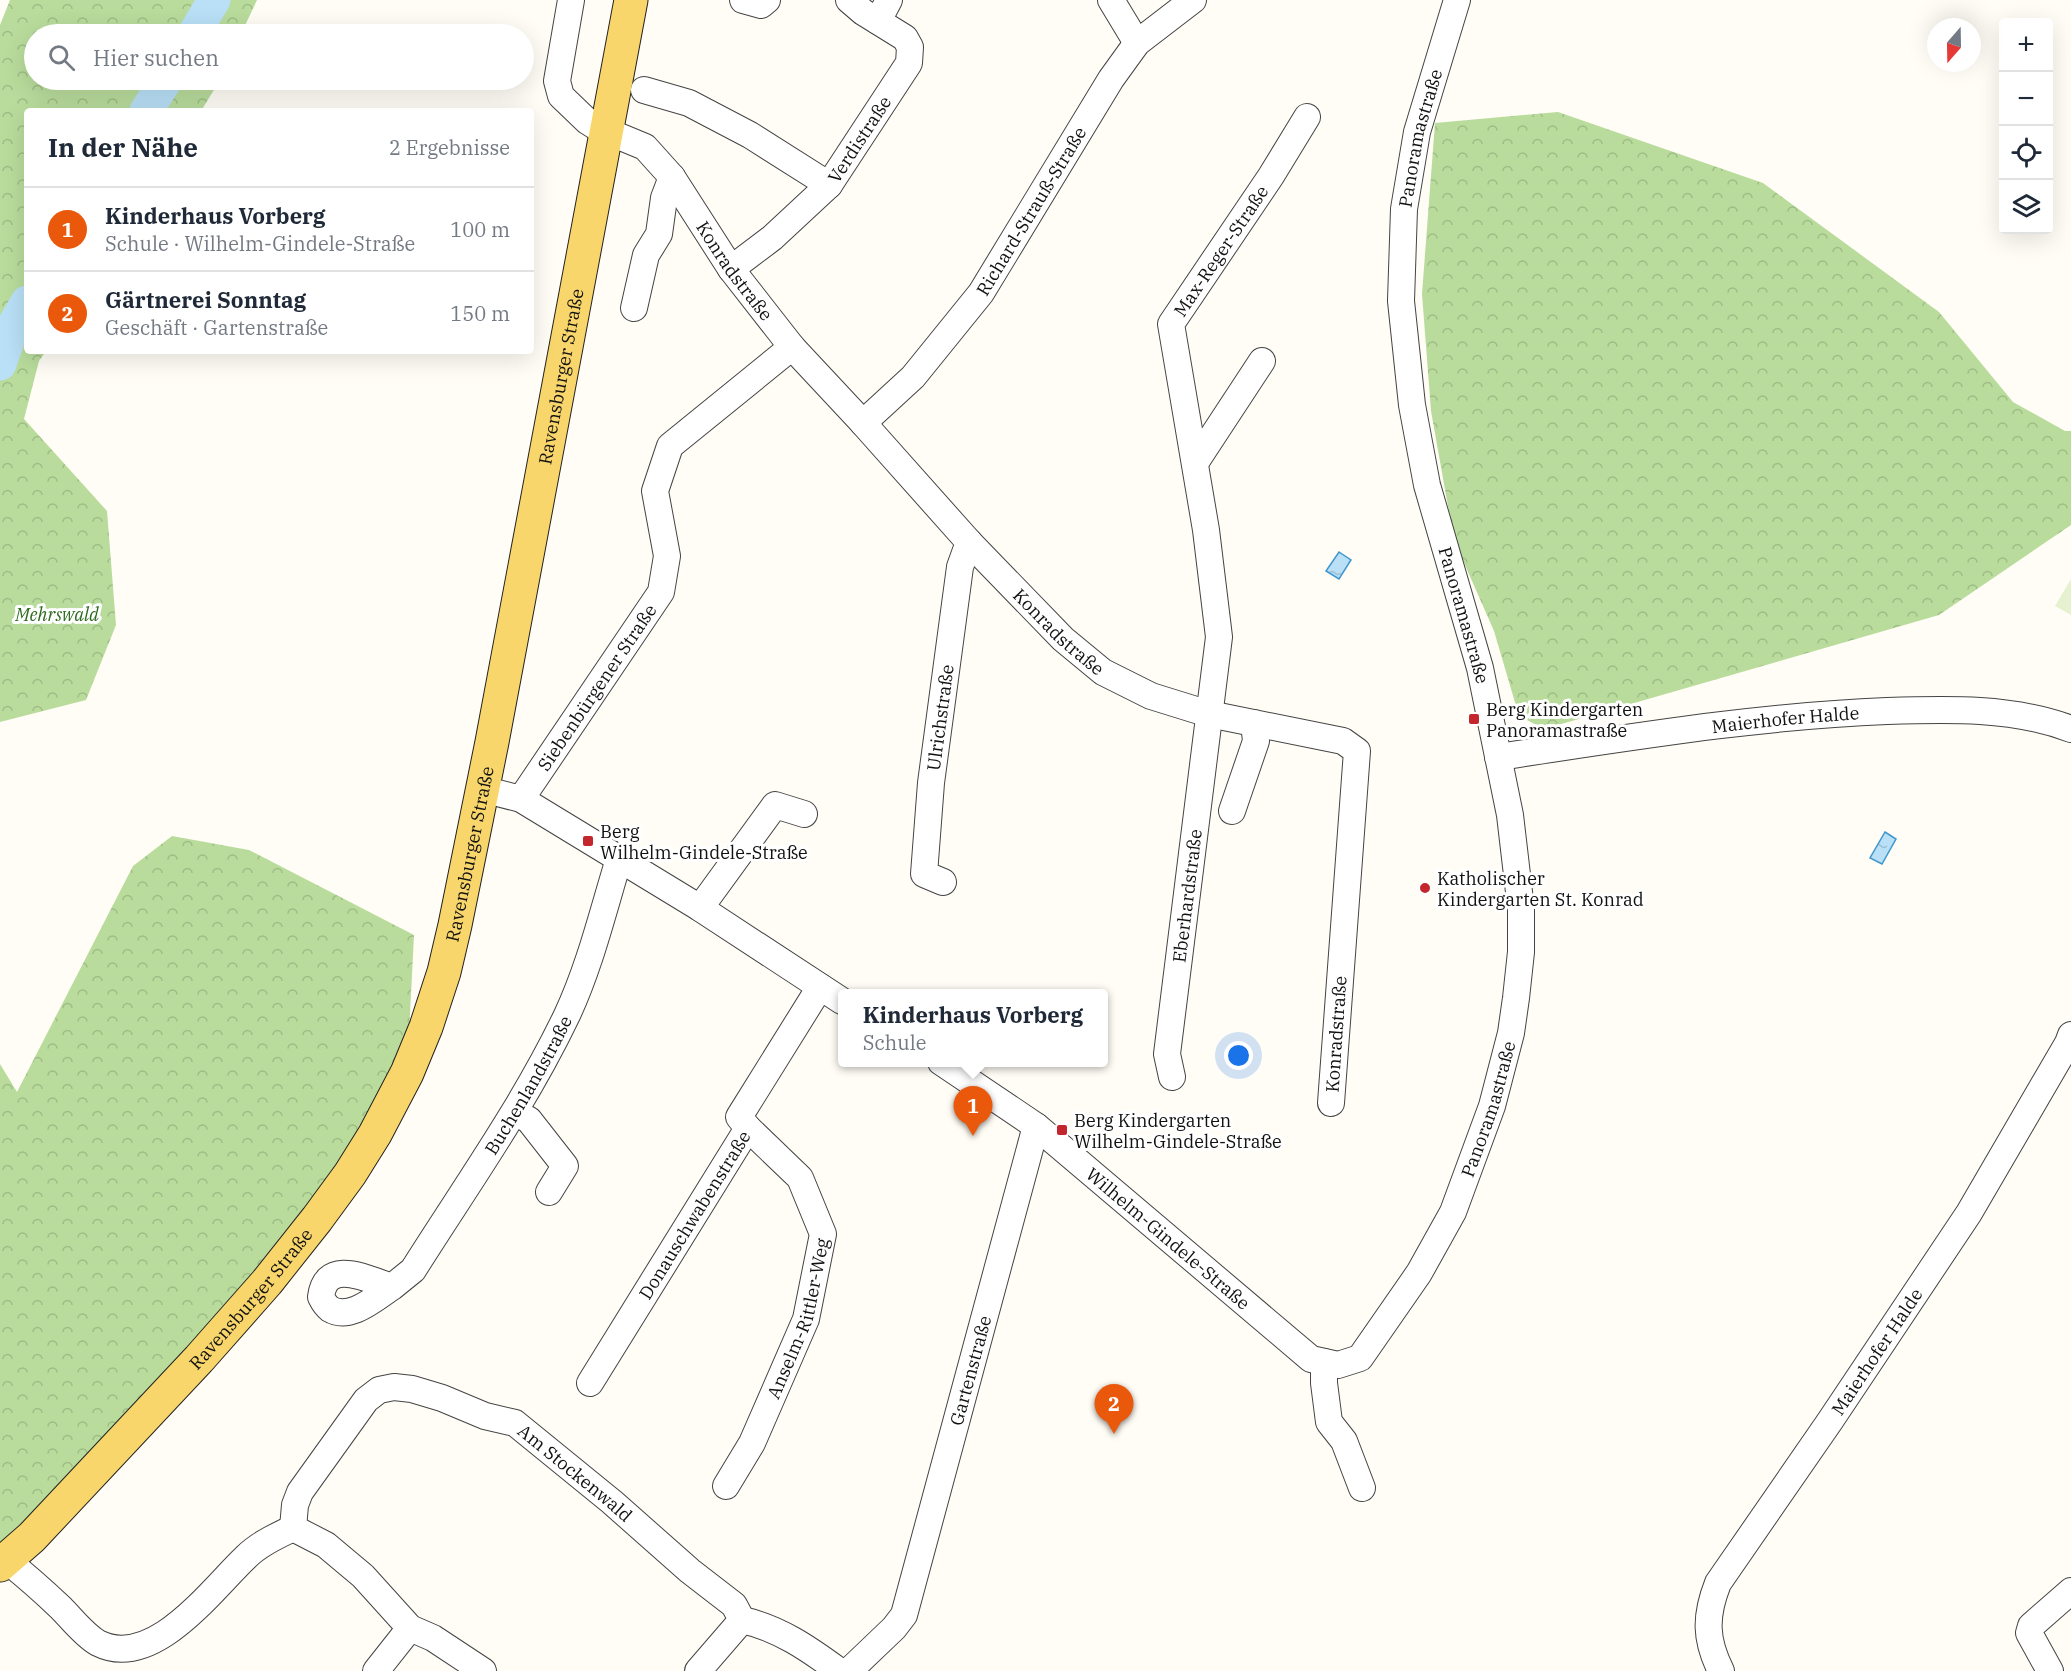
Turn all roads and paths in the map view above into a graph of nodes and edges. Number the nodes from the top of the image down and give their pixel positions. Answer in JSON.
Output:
{"nodes":[{"id":1,"x":571,"y":0,"type":"edge"},
{"id":2,"x":631,"y":0,"type":"edge"},
{"id":3,"x":743,"y":0,"type":"edge"},
{"id":4,"x":767,"y":0,"type":"edge"},
{"id":5,"x":849,"y":0,"type":"edge"},
{"id":6,"x":1111,"y":0,"type":"edge"},
{"id":7,"x":1193,"y":0,"type":"edge"},
{"id":8,"x":1456,"y":0,"type":"edge"},
{"id":9,"x":883,"y":11,"type":"edge"},
{"id":10,"x":1137,"y":43,"type":"junction"},
{"id":11,"x":644,"y":90,"type":"dead end"},
{"id":12,"x":1307,"y":117,"type":"dead end"},
{"id":13,"x":606,"y":133,"type":"junction"},
{"id":14,"x":672,"y":177,"type":"junction"},
{"id":15,"x":829,"y":185,"type":"junction"},
{"id":16,"x":731,"y":269,"type":"junction"},
{"id":17,"x":634,"y":308,"type":"dead end"},
{"id":18,"x":792,"y":347,"type":"junction"},
{"id":19,"x":1262,"y":362,"type":"dead end"},
{"id":20,"x":863,"y":423,"type":"junction"},
{"id":21,"x":1195,"y":464,"type":"junction"},
{"id":22,"x":969,"y":542,"type":"junction"},
{"id":23,"x":1209,"y":714,"type":"junction"},
{"id":24,"x":1254,"y":723,"type":"junction"},
{"id":25,"x":2071,"y":729,"type":"edge"},
{"id":26,"x":1498,"y":757,"type":"junction"},
{"id":27,"x":482,"y":789,"type":"junction"},
{"id":28,"x":520,"y":799,"type":"junction"},
{"id":29,"x":1233,"y":811,"type":"dead end"},
{"id":30,"x":804,"y":814,"type":"dead end"},
{"id":31,"x":619,"y":859,"type":"junction"},
{"id":32,"x":943,"y":882,"type":"dead end"},
{"id":33,"x":700,"y":908,"type":"junction"},
{"id":34,"x":820,"y":987,"type":"junction"},
{"id":35,"x":838,"y":998,"type":"edge"},
{"id":36,"x":2071,"y":1035,"type":"edge"},
{"id":37,"x":948,"y":1067,"type":"edge"},
{"id":38,"x":1172,"y":1077,"type":"dead end"},
{"id":39,"x":1331,"y":1103,"type":"dead end"},
{"id":40,"x":515,"y":1112,"type":"junction"},
{"id":41,"x":1036,"y":1126,"type":"junction"},
{"id":42,"x":748,"y":1128,"type":"junction"},
{"id":43,"x":549,"y":1192,"type":"dead end"},
{"id":44,"x":392,"y":1287,"type":"dead end"},
{"id":45,"x":1331,"y":1364,"type":"junction"},
{"id":46,"x":590,"y":1383,"type":"dead end"},
{"id":47,"x":726,"y":1486,"type":"dead end"},
{"id":48,"x":1362,"y":1488,"type":"dead end"},
{"id":49,"x":293,"y":1528,"type":"junction"},
{"id":50,"x":3,"y":1563,"type":"edge"},
{"id":51,"x":2071,"y":1591,"type":"edge"},
{"id":52,"x":742,"y":1620,"type":"junction"},
{"id":53,"x":410,"y":1628,"type":"junction"},
{"id":54,"x":706,"y":1668,"type":"edge"},
{"id":55,"x":376,"y":1671,"type":"edge"},
{"id":56,"x":483,"y":1671,"type":"edge"},
{"id":57,"x":839,"y":1671,"type":"edge"},
{"id":58,"x":849,"y":1671,"type":"edge"},
{"id":59,"x":1721,"y":1671,"type":"edge"},
{"id":60,"x":2050,"y":1671,"type":"edge"}],
"edges":[{"from":1,"to":13,"type":"street","name":"Konradstraße"},
{"from":2,"to":13,"type":"main road","name":"Ravensburger Straße"},
{"from":3,"to":4,"type":"street"},
{"from":5,"to":9,"type":"street","name":"Verdistraße"},
{"from":6,"to":10,"type":"street"},
{"from":7,"to":10,"type":"street","name":"Richard-Strauß-Straße"},
{"from":8,"to":26,"type":"street","name":"Panoramastraße"},
{"from":9,"to":15,"type":"street","name":"Verdistraße"},
{"from":10,"to":20,"type":"street","name":"Richard-Strauß-Straße"},
{"from":11,"to":15,"type":"street"},
{"from":12,"to":21,"type":"street","name":"Max-Reger-Straße"},
{"from":13,"to":14,"type":"street","name":"Konradstraße"},
{"from":13,"to":27,"type":"main road","name":"Ravensburger Straße"},
{"from":14,"to":16,"type":"street","name":"Konradstraße"},
{"from":14,"to":17,"type":"street"},
{"from":15,"to":16,"type":"street","name":"Verdistraße"},
{"from":16,"to":18,"type":"street","name":"Konradstraße"},
{"from":18,"to":20,"type":"street","name":"Konradstraße"},
{"from":18,"to":28,"type":"street","name":"Siebenbürgener Straße"},
{"from":19,"to":21,"type":"street"},
{"from":20,"to":22,"type":"street","name":"Konradstraße"},
{"from":21,"to":23,"type":"street","name":"Max-Reger-Straße"},
{"from":22,"to":23,"type":"street","name":"Konradstraße"},
{"from":22,"to":32,"type":"street","name":"Ulrichstraße"},
{"from":23,"to":24,"type":"street","name":"Konradstraße"},
{"from":23,"to":38,"type":"street","name":"Eberhardstraße"},
{"from":24,"to":29,"type":"street"},
{"from":24,"to":39,"type":"street","name":"Konradstraße"},
{"from":25,"to":26,"type":"street","name":"Maierhofer Halde"},
{"from":26,"to":45,"type":"street","name":"Panoramastraße"},
{"from":27,"to":28,"type":"street"},
{"from":27,"to":50,"type":"main road","name":"Ravensburger Straße"},
{"from":28,"to":31,"type":"street"},
{"from":30,"to":33,"type":"street"},
{"from":31,"to":33,"type":"street"},
{"from":31,"to":40,"type":"street","name":"Buchenlandstraße"},
{"from":33,"to":34,"type":"street"},
{"from":34,"to":35,"type":"street"},
{"from":34,"to":42,"type":"street","name":"Donauschwabenstraße"},
{"from":36,"to":59,"type":"street","name":"Maierhofer Halde"},
{"from":37,"to":41,"type":"street","name":"Wilhelm-Gindele-Straße"},
{"from":40,"to":43,"type":"street"},
{"from":40,"to":44,"type":"street","name":"Buchenlandstraße"},
{"from":41,"to":45,"type":"street","name":"Wilhelm-Gindele-Straße"},
{"from":41,"to":58,"type":"street","name":"Gartenstraße"},
{"from":42,"to":46,"type":"street","name":"Donauschwabenstraße"},
{"from":42,"to":47,"type":"street","name":"Anselm-Rittler-Weg"},
{"from":45,"to":48,"type":"street"},
{"from":49,"to":50,"type":"street"},
{"from":49,"to":52,"type":"street","name":"Am Stockenwald"},
{"from":49,"to":53,"type":"street"},
{"from":51,"to":60,"type":"street"},
{"from":52,"to":54,"type":"street"},
{"from":52,"to":57,"type":"street"},
{"from":53,"to":55,"type":"street"},
{"from":53,"to":56,"type":"street"}]}
